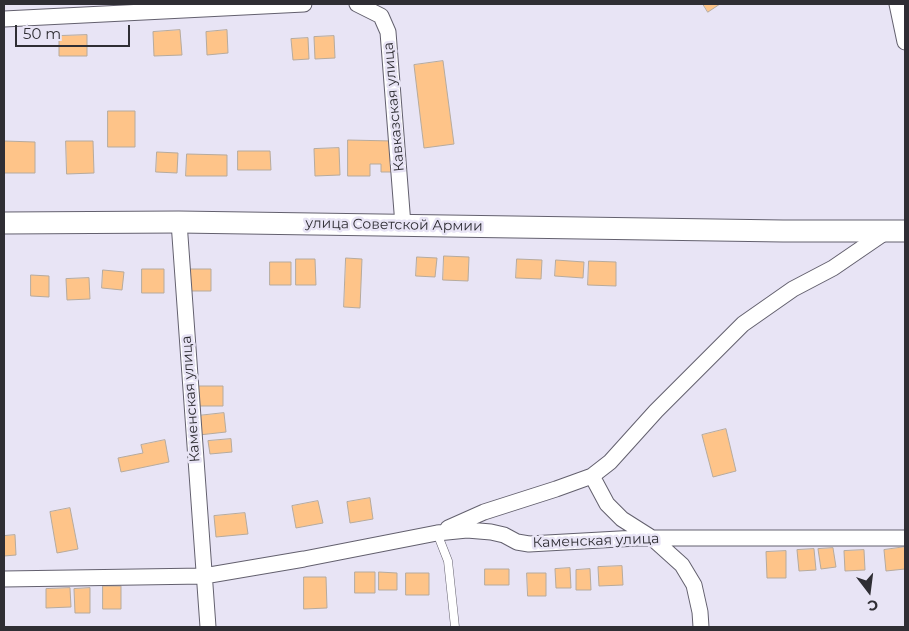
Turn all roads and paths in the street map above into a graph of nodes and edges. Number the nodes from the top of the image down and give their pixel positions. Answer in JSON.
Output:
{"nodes":[{"id":1,"x":304,"y":4,"type":"edge"},
{"id":2,"x":357,"y":4,"type":"edge"},
{"id":3,"x":898,"y":4,"type":"edge"},
{"id":4,"x":4,"y":19,"type":"edge"},
{"id":5,"x":905,"y":42,"type":"edge"},
{"id":6,"x":179,"y":222,"type":"junction"},
{"id":7,"x":4,"y":223,"type":"edge"},
{"id":8,"x":403,"y":225,"type":"junction"},
{"id":9,"x":896,"y":231,"type":"edge"},
{"id":10,"x":592,"y":476,"type":"junction"},
{"id":11,"x":438,"y":533,"type":"junction"},
{"id":12,"x":652,"y":538,"type":"junction"},
{"id":13,"x":905,"y":538,"type":"edge"},
{"id":14,"x":204,"y":576,"type":"junction"},
{"id":15,"x":4,"y":579,"type":"edge"},
{"id":16,"x":208,"y":627,"type":"edge"},
{"id":17,"x":455,"y":627,"type":"edge"},
{"id":18,"x":701,"y":627,"type":"edge"}],
"edges":[{"from":1,"to":4,"type":"street"},
{"from":2,"to":8,"type":"street","name":"Кавказская улица"},
{"from":3,"to":5,"type":"street"},
{"from":6,"to":7,"type":"main road","name":"улица Советской Армии"},
{"from":6,"to":8,"type":"main road","name":"улица Советской Армии"},
{"from":6,"to":14,"type":"street","name":"Каменская улица"},
{"from":8,"to":9,"type":"main road","name":"улица Советской Армии"},
{"from":9,"to":10,"type":"street"},
{"from":10,"to":11,"type":"street"},
{"from":10,"to":12,"type":"street"},
{"from":11,"to":12,"type":"street","name":"Каменская улица"},
{"from":11,"to":14,"type":"street","name":"Каменская улица"},
{"from":11,"to":17,"type":"lane"},
{"from":12,"to":13,"type":"street","name":"Каменская улица"},
{"from":12,"to":18,"type":"street"},
{"from":14,"to":15,"type":"street","name":"Каменская улица"},
{"from":14,"to":16,"type":"street","name":"Каменская улица"}]}
